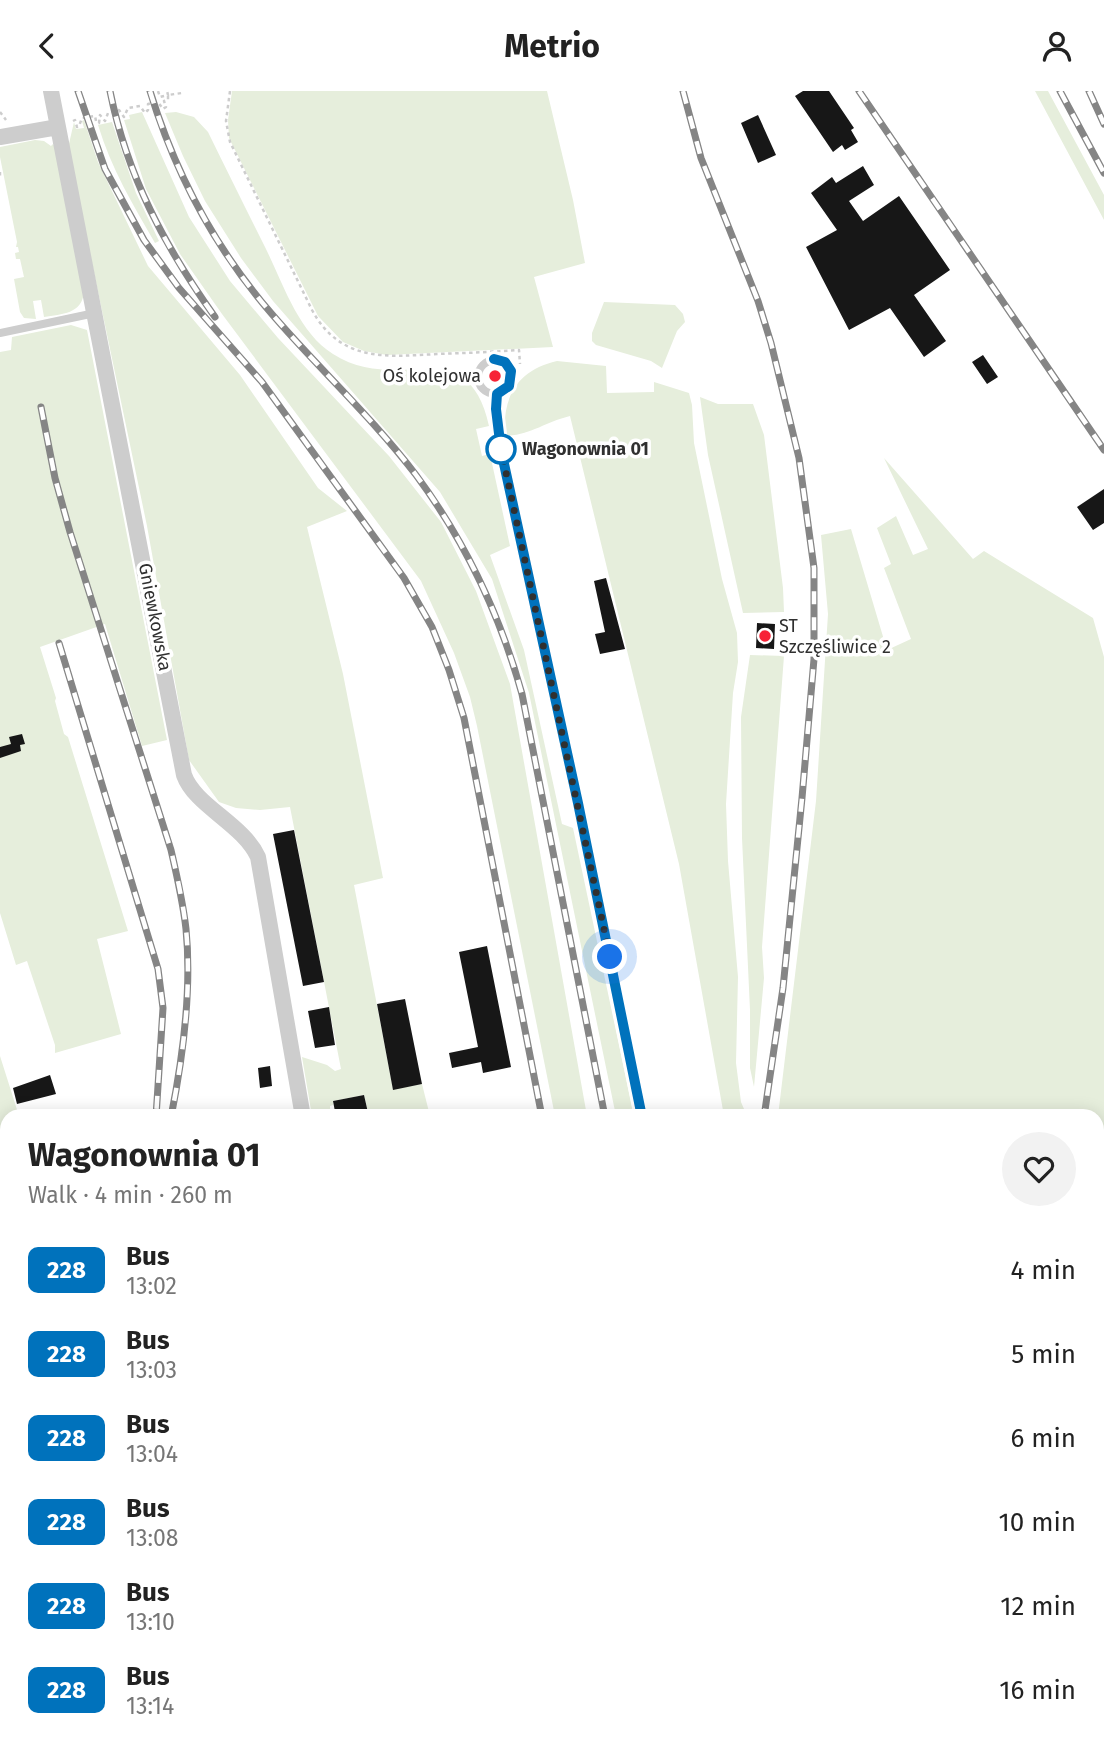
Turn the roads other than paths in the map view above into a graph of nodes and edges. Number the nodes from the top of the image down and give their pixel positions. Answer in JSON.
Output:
{"nodes":[{"id":1,"x":51,"y":91,"type":"edge"},
{"id":2,"x":65,"y":127,"type":"junction"},
{"id":3,"x":0,"y":137,"type":"edge"},
{"id":4,"x":95,"y":313,"type":"junction"},
{"id":5,"x":0,"y":333,"type":"edge"},
{"id":6,"x":497,"y":394,"type":"junction"},
{"id":7,"x":302,"y":1109,"type":"edge"},
{"id":8,"x":641,"y":1109,"type":"edge"}],
"edges":[{"from":1,"to":2,"type":"street","name":"Gniewkowska"},
{"from":2,"to":3,"type":"street"},
{"from":2,"to":4,"type":"street","name":"Gniewkowska"},
{"from":4,"to":5,"type":"lane"},
{"from":4,"to":7,"type":"street","name":"Gniewkowska"},
{"from":6,"to":6,"type":"lane"},
{"from":6,"to":8,"type":"lane"}]}
